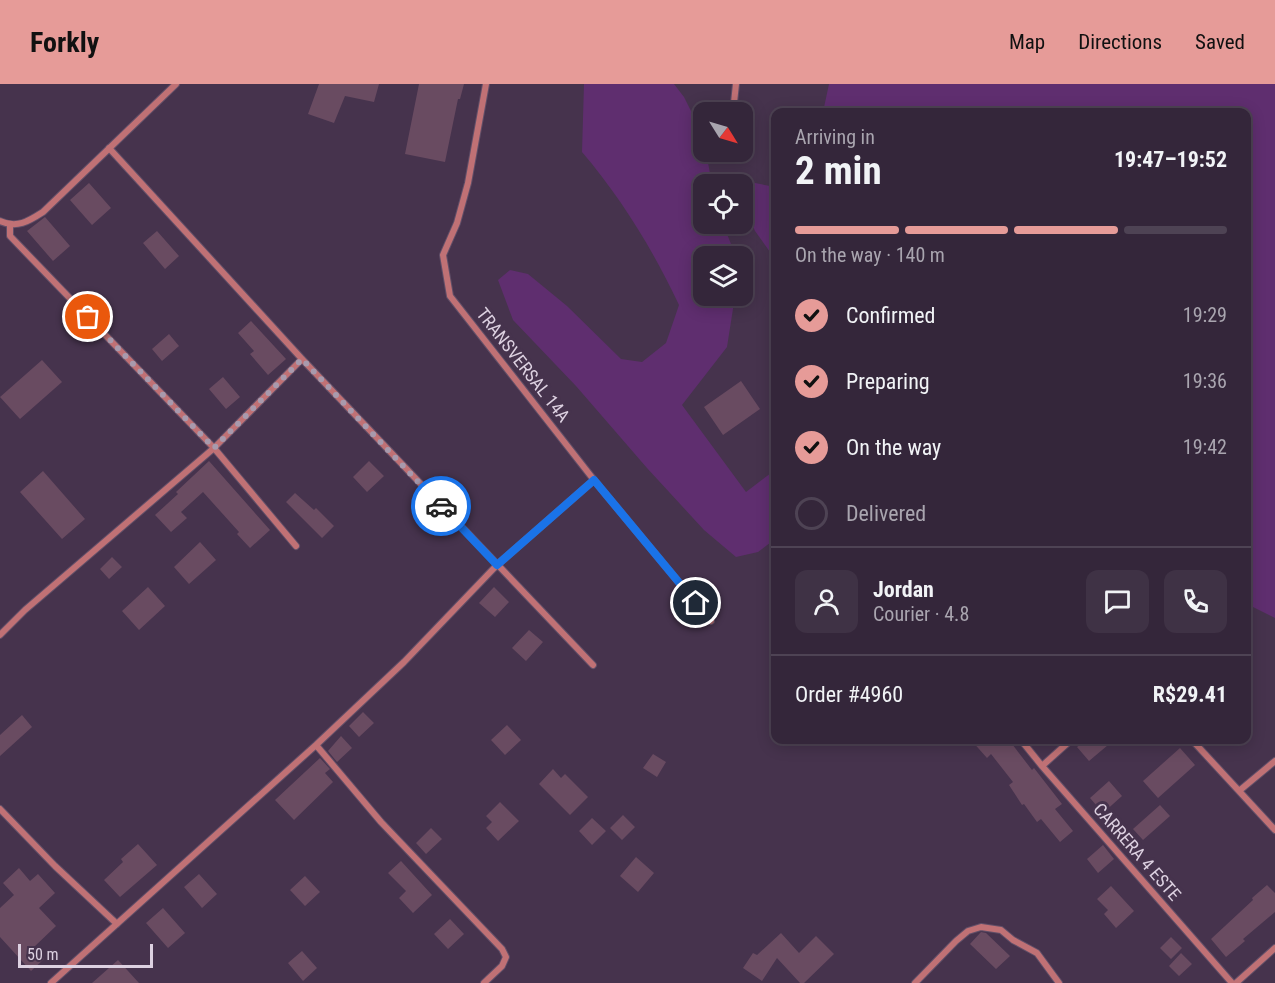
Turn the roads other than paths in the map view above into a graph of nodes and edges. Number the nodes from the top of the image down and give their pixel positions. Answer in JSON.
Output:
{"nodes":[{"id":1,"x":176,"y":84,"type":"edge"},
{"id":2,"x":486,"y":84,"type":"edge"},
{"id":3,"x":735,"y":84,"type":"edge"},
{"id":4,"x":734,"y":102,"type":"edge"},
{"id":5,"x":109,"y":148,"type":"junction"},
{"id":6,"x":0,"y":221,"type":"edge"},
{"id":7,"x":10,"y":224,"type":"junction"},
{"id":8,"x":302,"y":359,"type":"junction"},
{"id":9,"x":214,"y":448,"type":"junction"},
{"id":10,"x":594,"y":480,"type":"junction"},
{"id":11,"x":296,"y":546,"type":"dead end"},
{"id":12,"x":497,"y":565,"type":"junction"},
{"id":13,"x":711,"y":621,"type":"dead end"},
{"id":14,"x":0,"y":635,"type":"edge"},
{"id":15,"x":593,"y":665,"type":"dead end"},
{"id":16,"x":1024,"y":744,"type":"edge"},
{"id":17,"x":1067,"y":744,"type":"edge"},
{"id":18,"x":1196,"y":744,"type":"edge"},
{"id":19,"x":316,"y":745,"type":"junction"},
{"id":20,"x":1275,"y":761,"type":"edge"},
{"id":21,"x":1042,"y":766,"type":"junction"},
{"id":22,"x":1239,"y":791,"type":"junction"},
{"id":23,"x":0,"y":809,"type":"edge"},
{"id":24,"x":1275,"y":830,"type":"edge"},
{"id":25,"x":117,"y":924,"type":"junction"},
{"id":26,"x":1275,"y":948,"type":"edge"},
{"id":27,"x":51,"y":983,"type":"edge"},
{"id":28,"x":484,"y":983,"type":"edge"},
{"id":29,"x":915,"y":983,"type":"edge"},
{"id":30,"x":1059,"y":983,"type":"edge"},
{"id":31,"x":1234,"y":983,"type":"edge"}],
"edges":[{"from":1,"to":5,"type":"street"},
{"from":2,"to":10,"type":"street","name":"TRANSVERSAL 14A"},
{"from":3,"to":4,"type":"street"},
{"from":5,"to":7,"type":"street"},
{"from":5,"to":8,"type":"street"},
{"from":6,"to":7,"type":"street"},
{"from":7,"to":9,"type":"street"},
{"from":8,"to":9,"type":"street"},
{"from":8,"to":12,"type":"street"},
{"from":9,"to":11,"type":"street"},
{"from":9,"to":14,"type":"street"},
{"from":10,"to":12,"type":"street"},
{"from":10,"to":13,"type":"street","name":"TRANSVERSAL 14A"},
{"from":12,"to":15,"type":"street"},
{"from":12,"to":19,"type":"street"},
{"from":16,"to":21,"type":"street","name":"CARRERA 4 ESTE"},
{"from":17,"to":21,"type":"street"},
{"from":18,"to":22,"type":"street"},
{"from":19,"to":25,"type":"street"},
{"from":19,"to":28,"type":"street"},
{"from":20,"to":22,"type":"street"},
{"from":21,"to":31,"type":"street","name":"CARRERA 4 ESTE"},
{"from":22,"to":24,"type":"street"},
{"from":23,"to":25,"type":"street"},
{"from":25,"to":27,"type":"street"},
{"from":26,"to":31,"type":"street"},
{"from":29,"to":30,"type":"street"}]}
